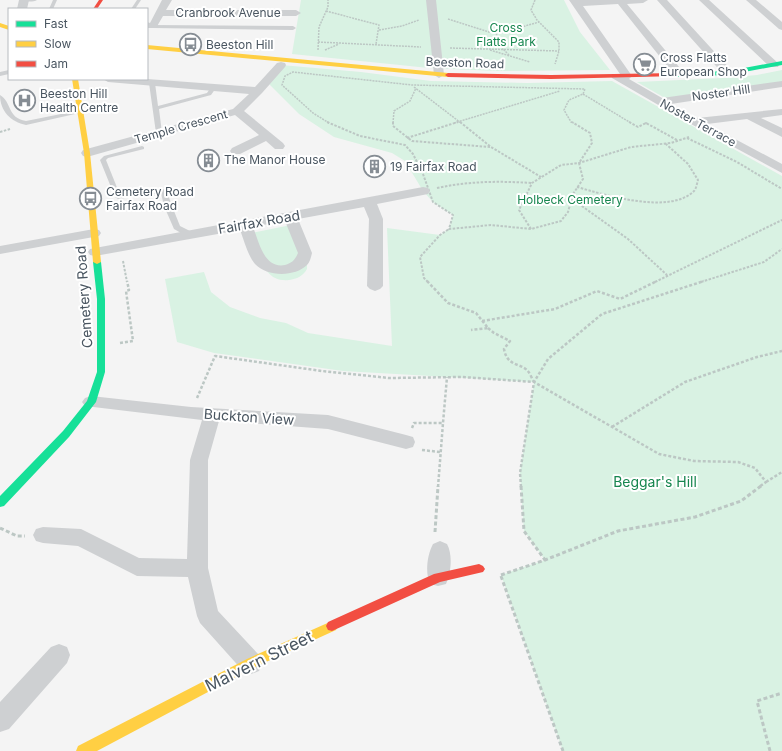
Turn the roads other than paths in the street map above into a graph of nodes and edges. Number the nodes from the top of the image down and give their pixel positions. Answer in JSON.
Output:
{"nodes":[{"id":1,"x":24,"y":0,"type":"edge"},
{"id":2,"x":35,"y":0,"type":"edge"},
{"id":3,"x":167,"y":0,"type":"edge"},
{"id":4,"x":431,"y":0,"type":"edge"},
{"id":5,"x":642,"y":0,"type":"edge"},
{"id":6,"x":662,"y":0,"type":"edge"},
{"id":7,"x":704,"y":0,"type":"edge"},
{"id":8,"x":751,"y":0,"type":"edge"},
{"id":9,"x":620,"y":1,"type":"junction"},
{"id":10,"x":575,"y":2,"type":"edge"},
{"id":11,"x":160,"y":13,"type":"junction"},
{"id":12,"x":296,"y":13,"type":"dead end"},
{"id":13,"x":150,"y":26,"type":"edge"},
{"id":14,"x":782,"y":27,"type":"edge"},
{"id":15,"x":293,"y":28,"type":"dead end"},
{"id":16,"x":148,"y":47,"type":"edge"},
{"id":17,"x":778,"y":64,"type":"edge"},
{"id":18,"x":281,"y":65,"type":"dead end"},
{"id":19,"x":728,"y":73,"type":"junction"},
{"id":20,"x":439,"y":75,"type":"junction"},
{"id":21,"x":680,"y":75,"type":"junction"},
{"id":22,"x":621,"y":76,"type":"junction"},
{"id":23,"x":75,"y":80,"type":"edge"},
{"id":24,"x":119,"y":80,"type":"edge"},
{"id":25,"x":152,"y":83,"type":"junction"},
{"id":26,"x":782,"y":84,"type":"edge"},
{"id":27,"x":213,"y":88,"type":"junction"},
{"id":28,"x":258,"y":91,"type":"junction"},
{"id":29,"x":0,"y":97,"type":"edge"},
{"id":30,"x":659,"y":102,"type":"junction"},
{"id":31,"x":156,"y":108,"type":"junction"},
{"id":32,"x":237,"y":111,"type":"junction"},
{"id":33,"x":81,"y":112,"type":"junction"},
{"id":34,"x":782,"y":112,"type":"edge"},
{"id":35,"x":749,"y":116,"type":"junction"},
{"id":36,"x":695,"y":122,"type":"junction"},
{"id":37,"x":159,"y":133,"type":"junction"},
{"id":38,"x":782,"y":133,"type":"edge"},
{"id":39,"x":267,"y":136,"type":"junction"},
{"id":40,"x":279,"y":146,"type":"dead end"},
{"id":41,"x":142,"y":148,"type":"dead end"},
{"id":42,"x":236,"y":150,"type":"dead end"},
{"id":43,"x":87,"y":153,"type":"junction"},
{"id":44,"x":782,"y":169,"type":"edge"},
{"id":45,"x":426,"y":190,"type":"road end"},
{"id":46,"x":369,"y":202,"type":"junction"},
{"id":47,"x":290,"y":217,"type":"junction"},
{"id":48,"x":245,"y":225,"type":"junction"},
{"id":49,"x":94,"y":233,"type":"junction"},
{"id":50,"x":191,"y":235,"type":"junction"},
{"id":51,"x":0,"y":250,"type":"edge"},
{"id":52,"x":95,"y":252,"type":"junction"},
{"id":53,"x":375,"y":286,"type":"dead end"},
{"id":54,"x":91,"y":402,"type":"junction"},
{"id":55,"x":212,"y":415,"type":"junction"},
{"id":56,"x":406,"y":442,"type":"road end"},
{"id":57,"x":0,"y":503,"type":"edge"},
{"id":58,"x":43,"y":535,"type":"road end"},
{"id":59,"x":440,"y":550,"type":"road end"},
{"id":60,"x":197,"y":568,"type":"junction"},
{"id":61,"x":478,"y":569,"type":"dead end"},
{"id":62,"x":438,"y":577,"type":"junction"},
{"id":63,"x":59,"y":655,"type":"dead end"},
{"id":64,"x":251,"y":663,"type":"junction"},
{"id":65,"x":0,"y":720,"type":"edge"},
{"id":66,"x":83,"y":751,"type":"edge"}],
"edges":[{"from":1,"to":2,"type":"lane"},
{"from":3,"to":11,"type":"street"},
{"from":4,"to":20,"type":"street"},
{"from":5,"to":9,"type":"street"},
{"from":6,"to":19,"type":"street"},
{"from":7,"to":17,"type":"street"},
{"from":8,"to":14,"type":"street"},
{"from":9,"to":10,"type":"street"},
{"from":9,"to":21,"type":"street"},
{"from":10,"to":22,"type":"street"},
{"from":11,"to":12,"type":"street","name":"Cranbrook Avenue"},
{"from":11,"to":13,"type":"street"},
{"from":13,"to":15,"type":"lane"},
{"from":16,"to":20,"type":"street","name":"Beeston Road"},
{"from":17,"to":19,"type":"street","name":"Beeston Road"},
{"from":18,"to":28,"type":"street","name":"Temple Crescent"},
{"from":19,"to":21,"type":"street","name":"Beeston Road"},
{"from":20,"to":22,"type":"street","name":"Beeston Road"},
{"from":21,"to":22,"type":"street","name":"Beeston Road"},
{"from":22,"to":30,"type":"street","name":"Noster Terrace"},
{"from":23,"to":33,"type":"street","name":"Cemetery Road"},
{"from":24,"to":25,"type":"street"},
{"from":25,"to":27,"type":"street"},
{"from":25,"to":31,"type":"lane"},
{"from":26,"to":30,"type":"street","name":"Noster Hill"},
{"from":27,"to":28,"type":"street"},
{"from":27,"to":31,"type":"lane"},
{"from":28,"to":32,"type":"street","name":"Temple Crescent"},
{"from":29,"to":33,"type":"lane"},
{"from":30,"to":36,"type":"street","name":"Noster Terrace"},
{"from":31,"to":37,"type":"lane"},
{"from":32,"to":37,"type":"street","name":"Temple Crescent"},
{"from":32,"to":39,"type":"street"},
{"from":33,"to":43,"type":"street","name":"Cemetery Road"},
{"from":34,"to":35,"type":"street"},
{"from":35,"to":36,"type":"street"},
{"from":35,"to":38,"type":"street"},
{"from":36,"to":44,"type":"street","name":"Noster Terrace"},
{"from":37,"to":43,"type":"street","name":"Temple Crescent"},
{"from":39,"to":40,"type":"street"},
{"from":39,"to":42,"type":"street"},
{"from":41,"to":50,"type":"lane"},
{"from":43,"to":49,"type":"street","name":"Cemetery Road"},
{"from":45,"to":46,"type":"street","name":"Fairfax Road"},
{"from":46,"to":47,"type":"street","name":"Fairfax Road"},
{"from":46,"to":53,"type":"street"},
{"from":47,"to":48,"type":"street","name":"Fairfax Road"},
{"from":47,"to":48,"type":"street"},
{"from":48,"to":50,"type":"street","name":"Fairfax Road"},
{"from":49,"to":51,"type":"street"},
{"from":49,"to":52,"type":"street","name":"Cemetery Road"},
{"from":50,"to":52,"type":"street","name":"Fairfax Road"},
{"from":52,"to":54,"type":"street","name":"Cemetery Road"},
{"from":54,"to":55,"type":"street","name":"Buckton View"},
{"from":54,"to":57,"type":"street","name":"Cemetery Road"},
{"from":55,"to":56,"type":"street","name":"Buckton View"},
{"from":55,"to":60,"type":"street"},
{"from":58,"to":60,"type":"street"},
{"from":59,"to":62,"type":"street"},
{"from":60,"to":64,"type":"street"},
{"from":61,"to":62,"type":"street","name":"Malvern Street"},
{"from":62,"to":64,"type":"street","name":"Malvern Street"},
{"from":63,"to":65,"type":"street"},
{"from":64,"to":66,"type":"street","name":"Malvern Street"}]}
